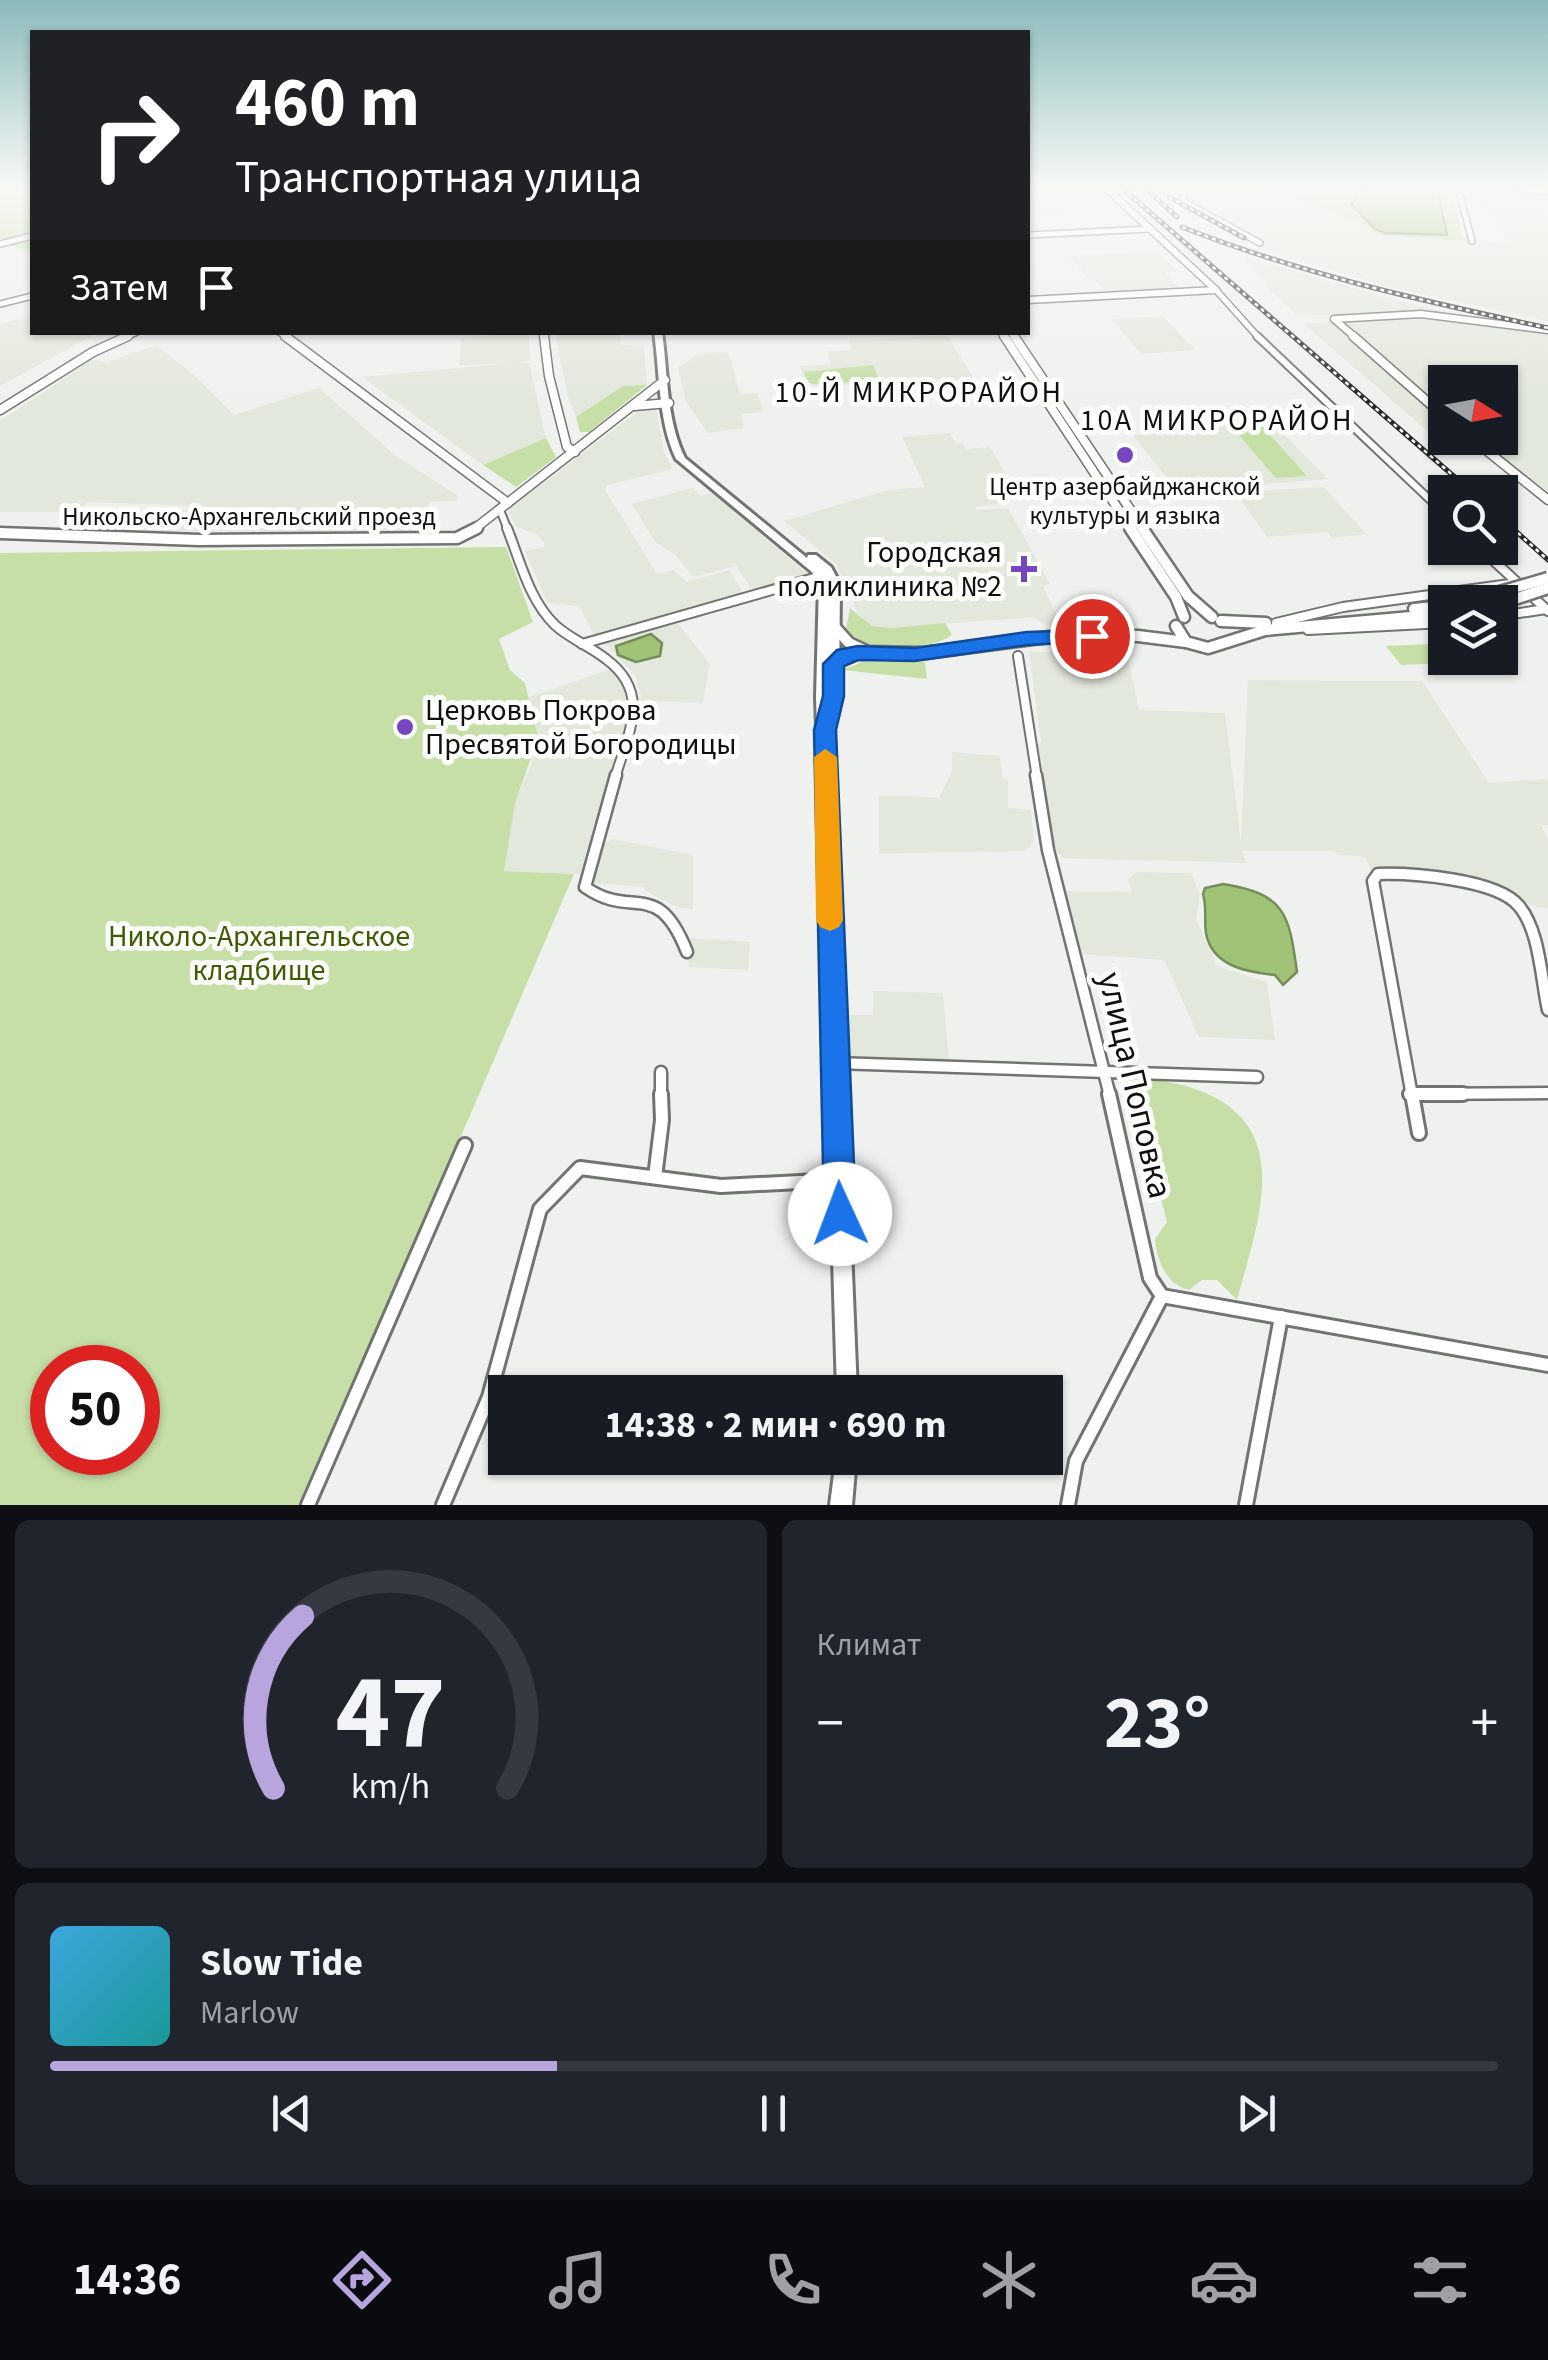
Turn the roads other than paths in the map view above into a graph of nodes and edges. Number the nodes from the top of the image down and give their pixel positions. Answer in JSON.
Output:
{"nodes":[{"id":1,"x":1182,"y":258,"type":"edge"},
{"id":2,"x":1216,"y":290,"type":"junction"},
{"id":3,"x":30,"y":296,"type":"edge"},
{"id":4,"x":1030,"y":300,"type":"edge"},
{"id":5,"x":0,"y":304,"type":"edge"},
{"id":6,"x":1548,"y":330,"type":"edge"},
{"id":7,"x":129,"y":335,"type":"edge"},
{"id":8,"x":284,"y":335,"type":"edge"},
{"id":9,"x":544,"y":335,"type":"edge"},
{"id":10,"x":658,"y":335,"type":"edge"},
{"id":11,"x":1003,"y":335,"type":"edge"},
{"id":12,"x":1014,"y":335,"type":"edge"},
{"id":13,"x":665,"y":380,"type":"junction"},
{"id":14,"x":646,"y":401,"type":"junction"},
{"id":15,"x":1428,"y":401,"type":"edge"},
{"id":16,"x":669,"y":403,"type":"junction"},
{"id":17,"x":0,"y":410,"type":"edge"},
{"id":18,"x":575,"y":452,"type":"junction"},
{"id":19,"x":1492,"y":455,"type":"edge"},
{"id":20,"x":1428,"y":498,"type":"edge"},
{"id":21,"x":1548,"y":500,"type":"edge"},
{"id":22,"x":504,"y":506,"type":"junction"},
{"id":23,"x":0,"y":533,"type":"edge"},
{"id":24,"x":1497,"y":565,"type":"edge"},
{"id":25,"x":821,"y":576,"type":"junction"},
{"id":26,"x":1548,"y":578,"type":"edge"},
{"id":27,"x":1516,"y":583,"type":"junction"},
{"id":28,"x":1518,"y":587,"type":"edge"},
{"id":29,"x":1548,"y":588,"type":"edge"},
{"id":30,"x":1518,"y":598,"type":"edge"},
{"id":31,"x":1428,"y":608,"type":"edge"},
{"id":32,"x":1547,"y":610,"type":"edge"},
{"id":33,"x":1518,"y":614,"type":"edge"},
{"id":34,"x":1428,"y":615,"type":"edge"},
{"id":35,"x":1216,"y":619,"type":"junction"},
{"id":36,"x":1180,"y":622,"type":"junction"},
{"id":37,"x":1428,"y":624,"type":"edge"},
{"id":38,"x":834,"y":626,"type":"junction"},
{"id":39,"x":1278,"y":626,"type":"junction"},
{"id":40,"x":1129,"y":635,"type":"junction"},
{"id":41,"x":1186,"y":642,"type":"junction"},
{"id":42,"x":582,"y":644,"type":"junction"},
{"id":43,"x":1231,"y":644,"type":"junction"},
{"id":44,"x":870,"y":652,"type":"junction"},
{"id":45,"x":1018,"y":656,"type":"dead end"},
{"id":46,"x":834,"y":664,"type":"junction"},
{"id":47,"x":825,"y":723,"type":"junction"},
{"id":48,"x":688,"y":952,"type":"dead end"},
{"id":49,"x":1548,"y":1010,"type":"edge"},
{"id":50,"x":834,"y":1062,"type":"junction"},
{"id":51,"x":1104,"y":1071,"type":"junction"},
{"id":52,"x":662,"y":1072,"type":"dead end"},
{"id":53,"x":1257,"y":1076,"type":"dead end"},
{"id":54,"x":1548,"y":1093,"type":"edge"},
{"id":55,"x":1410,"y":1094,"type":"junction"},
{"id":56,"x":1419,"y":1133,"type":"dead end"},
{"id":57,"x":465,"y":1145,"type":"dead end"},
{"id":58,"x":654,"y":1177,"type":"junction"},
{"id":59,"x":839,"y":1180,"type":"junction"},
{"id":60,"x":1162,"y":1296,"type":"junction"},
{"id":61,"x":1282,"y":1317,"type":"junction"},
{"id":62,"x":1548,"y":1364,"type":"edge"},
{"id":63,"x":847,"y":1375,"type":"edge"},
{"id":64,"x":844,"y":1475,"type":"edge"},
{"id":65,"x":308,"y":1505,"type":"edge"},
{"id":66,"x":443,"y":1505,"type":"edge"},
{"id":67,"x":841,"y":1505,"type":"edge"},
{"id":68,"x":1068,"y":1505,"type":"edge"},
{"id":69,"x":1246,"y":1505,"type":"edge"}],
"edges":[{"from":1,"to":2,"type":"street"},
{"from":2,"to":4,"type":"street"},
{"from":2,"to":20,"type":"street"},
{"from":3,"to":5,"type":"street"},
{"from":6,"to":15,"type":"street"},
{"from":7,"to":17,"type":"street"},
{"from":8,"to":22,"type":"street"},
{"from":9,"to":18,"type":"street"},
{"from":10,"to":13,"type":"main road"},
{"from":11,"to":36,"type":"street"},
{"from":12,"to":35,"type":"street"},
{"from":13,"to":14,"type":"street"},
{"from":13,"to":16,"type":"main road"},
{"from":14,"to":16,"type":"street"},
{"from":14,"to":18,"type":"street","name":"Никольско-Архангельский проезд"},
{"from":16,"to":25,"type":"main road"},
{"from":16,"to":38,"type":"main road"},
{"from":18,"to":22,"type":"street","name":"Никольско-Архангельский проезд"},
{"from":19,"to":21,"type":"street"},
{"from":22,"to":23,"type":"street","name":"Никольско-Архангельский проезд"},
{"from":22,"to":42,"type":"street"},
{"from":24,"to":27,"type":"street"},
{"from":25,"to":42,"type":"street"},
{"from":25,"to":47,"type":"main road"},
{"from":26,"to":28,"type":"street","bridge":true},
{"from":27,"to":32,"type":"street"},
{"from":27,"to":39,"type":"street"},
{"from":29,"to":30,"type":"street","bridge":true},
{"from":31,"to":39,"type":"street"},
{"from":32,"to":33,"type":"street"},
{"from":34,"to":39,"type":"street"},
{"from":35,"to":36,"type":"street"},
{"from":35,"to":39,"type":"street"},
{"from":35,"to":43,"type":"street"},
{"from":36,"to":40,"type":"street"},
{"from":36,"to":41,"type":"street"},
{"from":37,"to":39,"type":"street"},
{"from":38,"to":44,"type":"street"},
{"from":38,"to":46,"type":"main road"},
{"from":39,"to":43,"type":"street"},
{"from":40,"to":41,"type":"street"},
{"from":40,"to":44,"type":"street"},
{"from":41,"to":43,"type":"street"},
{"from":42,"to":48,"type":"street"},
{"from":44,"to":46,"type":"street"},
{"from":45,"to":51,"type":"street","name":"улица Поповка"},
{"from":46,"to":47,"type":"main road"},
{"from":47,"to":50,"type":"main road"},
{"from":49,"to":55,"type":"street"},
{"from":50,"to":51,"type":"street"},
{"from":50,"to":59,"type":"main road"},
{"from":51,"to":53,"type":"street"},
{"from":51,"to":60,"type":"street","name":"улица Поповка"},
{"from":52,"to":58,"type":"street"},
{"from":54,"to":55,"type":"street"},
{"from":55,"to":56,"type":"street"},
{"from":57,"to":65,"type":"street"},
{"from":58,"to":59,"type":"street"},
{"from":58,"to":66,"type":"street"},
{"from":59,"to":63,"type":"main road"},
{"from":60,"to":61,"type":"street"},
{"from":60,"to":68,"type":"street"},
{"from":61,"to":62,"type":"street"},
{"from":61,"to":69,"type":"street"},
{"from":64,"to":67,"type":"main road"}]}
